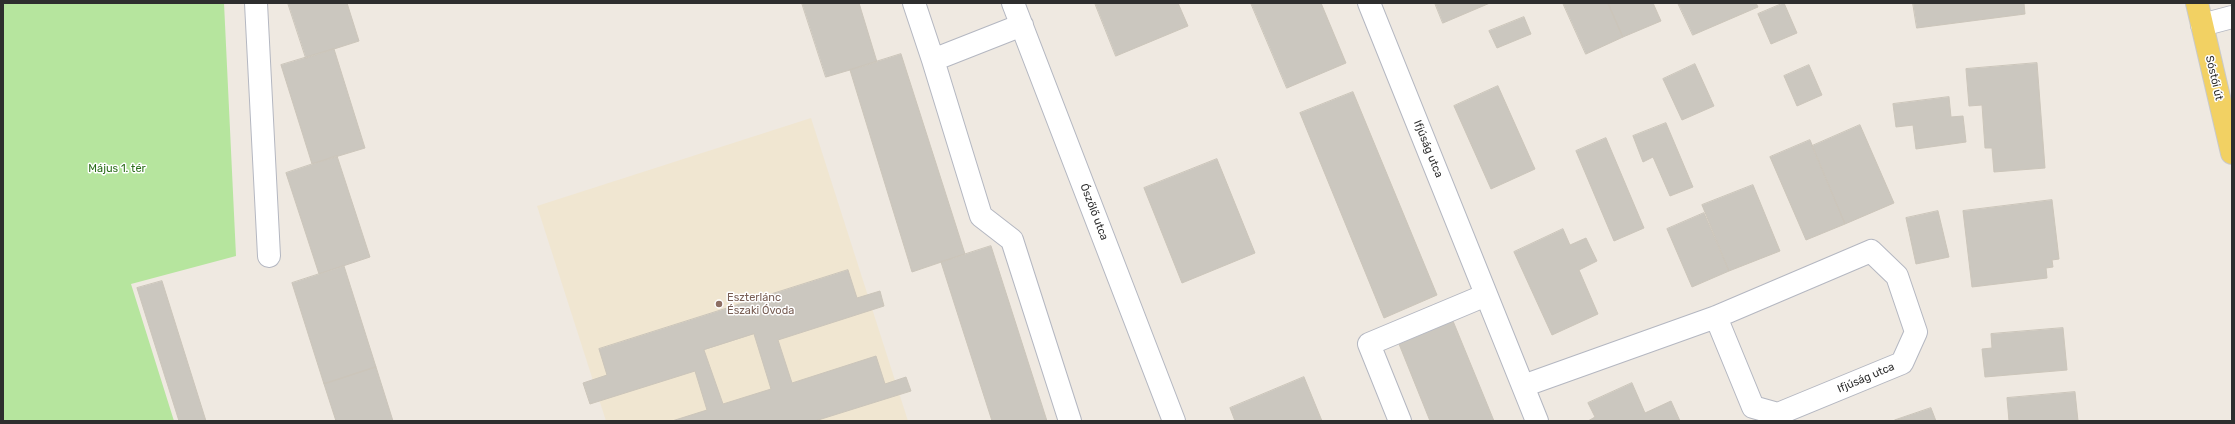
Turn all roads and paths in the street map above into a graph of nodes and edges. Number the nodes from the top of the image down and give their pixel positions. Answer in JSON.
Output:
{"nodes":[{"id":1,"x":256,"y":3,"type":"edge"},
{"id":2,"x":914,"y":3,"type":"edge"},
{"id":3,"x":1013,"y":3,"type":"edge"},
{"id":4,"x":1369,"y":3,"type":"edge"},
{"id":5,"x":2197,"y":3,"type":"edge"},
{"id":6,"x":2232,"y":17,"type":"edge"},
{"id":7,"x":1022,"y":25,"type":"junction"},
{"id":8,"x":2202,"y":25,"type":"junction"},
{"id":9,"x":933,"y":60,"type":"junction"},
{"id":10,"x":2228,"y":124,"type":"edge"},
{"id":11,"x":2232,"y":153,"type":"edge"},
{"id":12,"x":270,"y":256,"type":"dead end"},
{"id":13,"x":1486,"y":295,"type":"junction"},
{"id":14,"x":1716,"y":317,"type":"junction"},
{"id":15,"x":1523,"y":386,"type":"junction"},
{"id":16,"x":1070,"y":421,"type":"edge"},
{"id":17,"x":1174,"y":421,"type":"edge"},
{"id":18,"x":1400,"y":421,"type":"edge"},
{"id":19,"x":1538,"y":421,"type":"edge"}],
"edges":[{"from":1,"to":12,"type":"street"},
{"from":2,"to":9,"type":"street"},
{"from":3,"to":7,"type":"street","name":"Ószőlő utca"},
{"from":4,"to":13,"type":"street","name":"Ifjúság utca"},
{"from":5,"to":8,"type":"main road","name":"Sóstói út"},
{"from":6,"to":8,"type":"street"},
{"from":7,"to":9,"type":"street"},
{"from":7,"to":17,"type":"street","name":"Ószőlő utca"},
{"from":8,"to":10,"type":"main road","name":"Sóstói út"},
{"from":9,"to":16,"type":"street"},
{"from":10,"to":11,"type":"main road","name":"Sóstói út"},
{"from":13,"to":15,"type":"street","name":"Ifjúság utca"},
{"from":13,"to":18,"type":"street"},
{"from":14,"to":14,"type":"street","name":"Ifjúság utca"},
{"from":14,"to":15,"type":"street","name":"Ifjúság utca"},
{"from":15,"to":19,"type":"street","name":"Ifjúság utca"}]}
